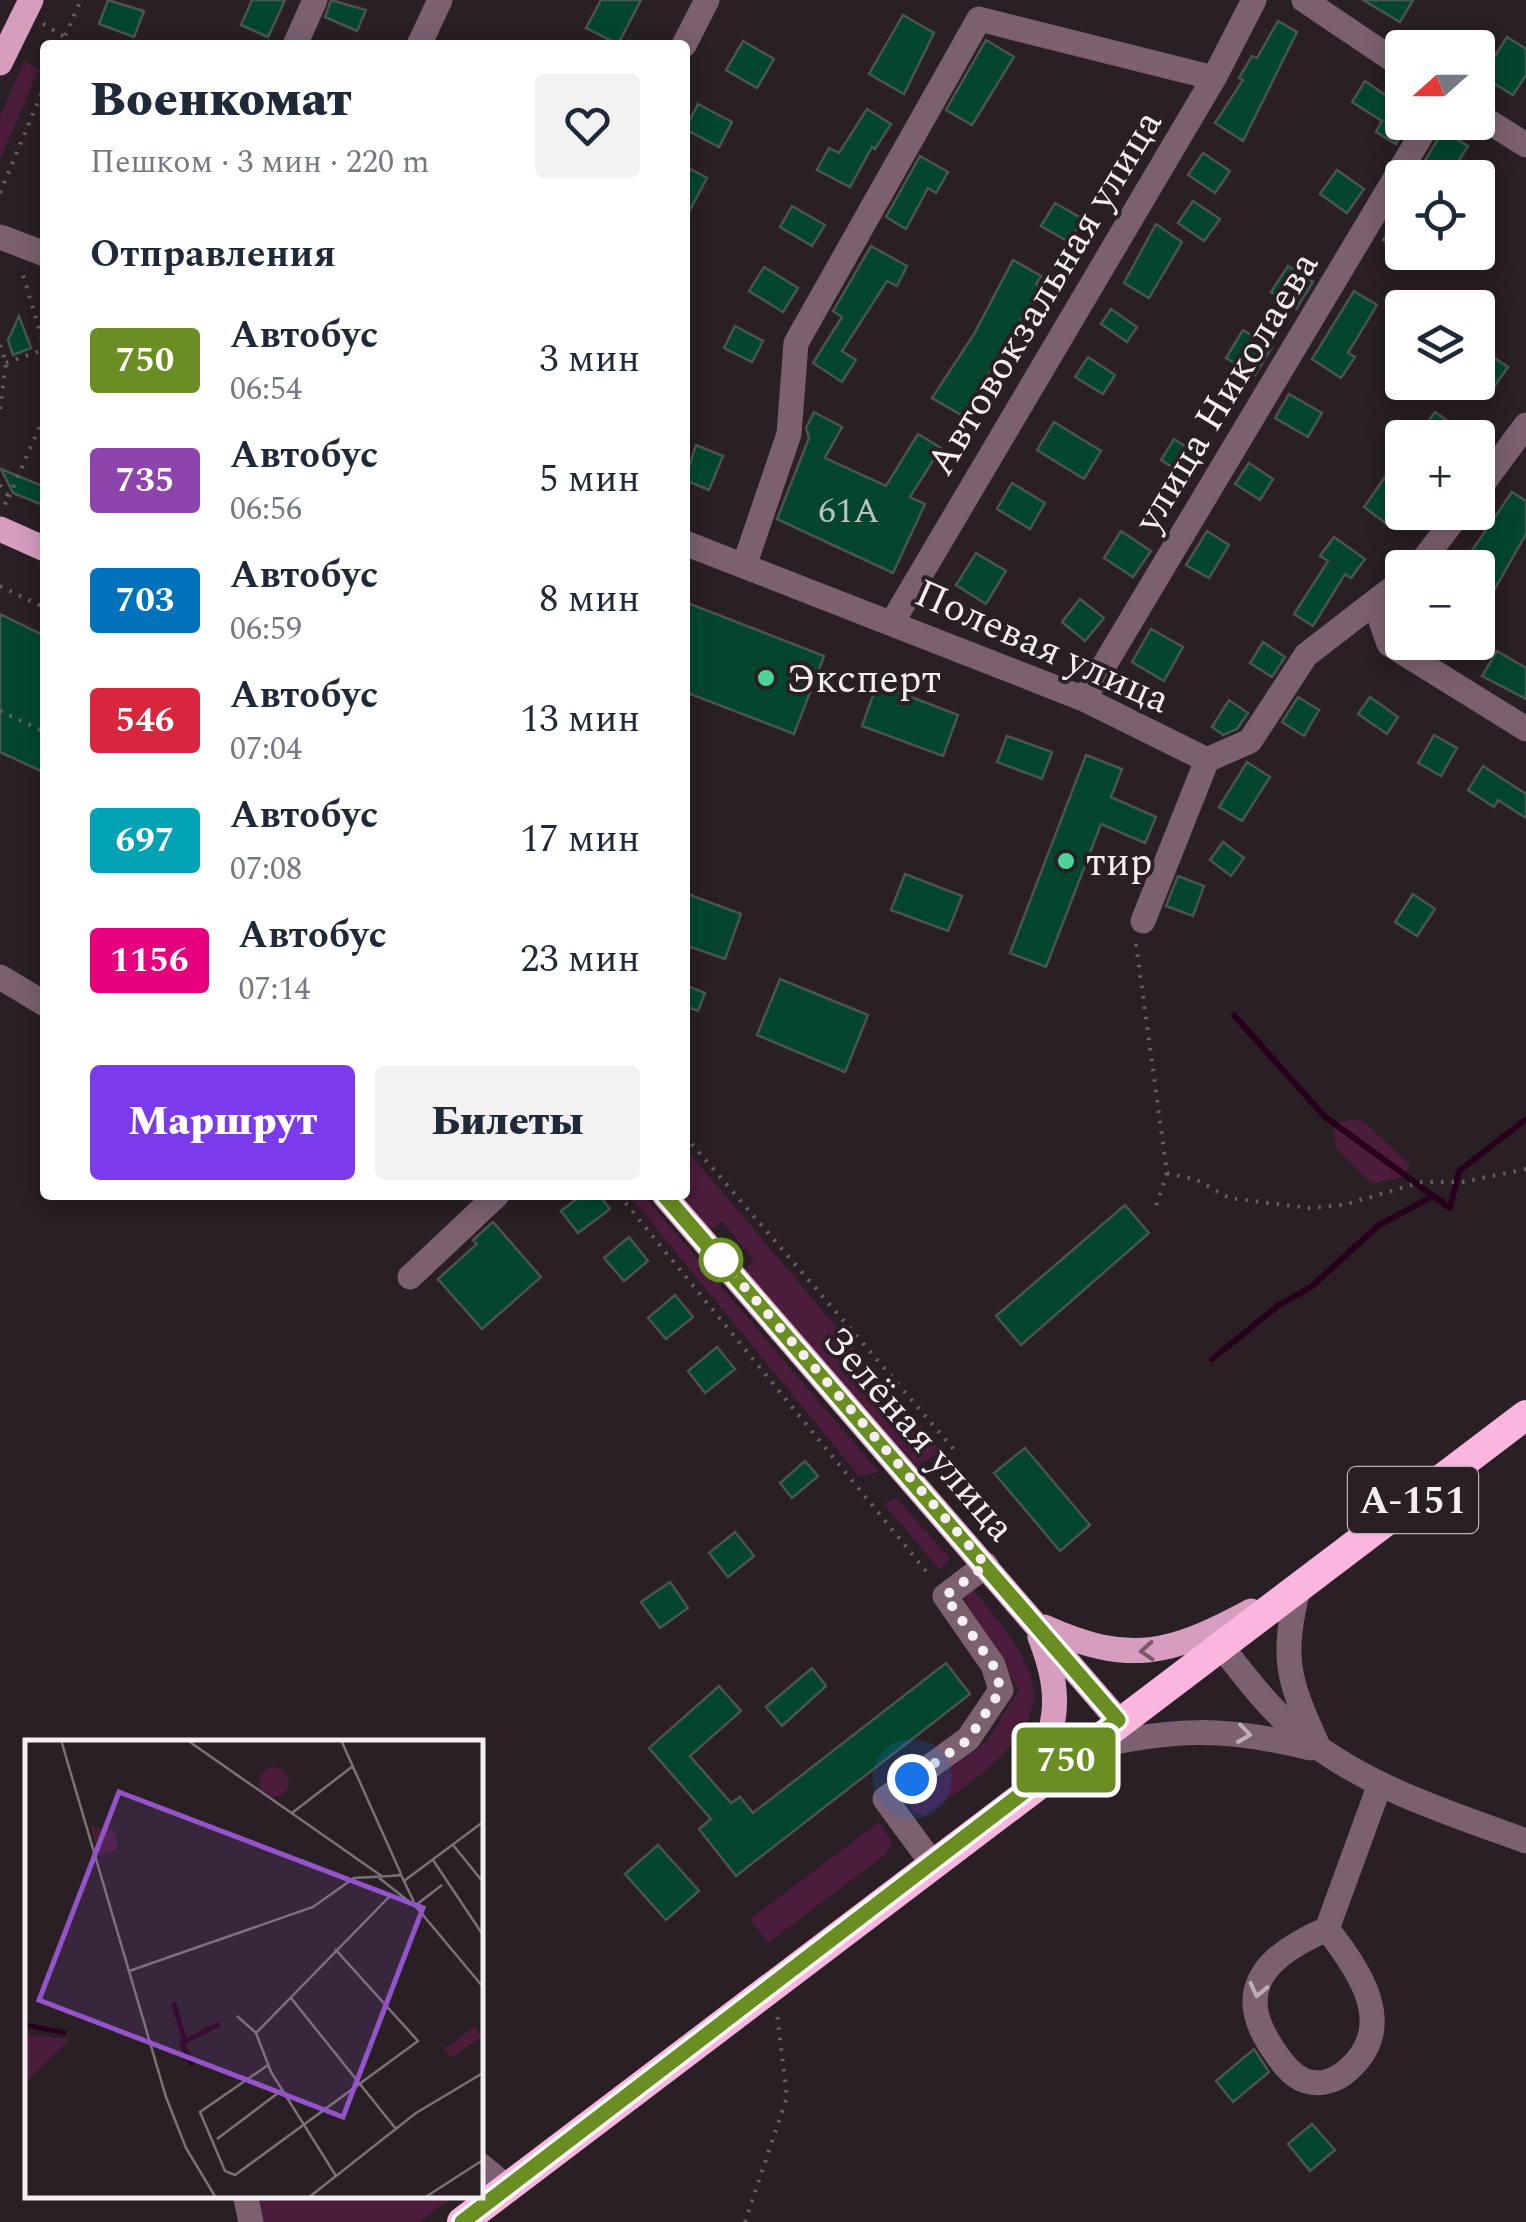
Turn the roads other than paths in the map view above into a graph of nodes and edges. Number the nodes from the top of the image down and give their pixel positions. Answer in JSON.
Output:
{"nodes":[{"id":1,"x":30,"y":0,"type":"edge"},
{"id":2,"x":315,"y":0,"type":"edge"},
{"id":3,"x":440,"y":0,"type":"edge"},
{"id":4,"x":707,"y":0,"type":"edge"},
{"id":5,"x":1254,"y":0,"type":"edge"},
{"id":6,"x":1304,"y":0,"type":"edge"},
{"id":7,"x":297,"y":40,"type":"edge"},
{"id":8,"x":422,"y":40,"type":"edge"},
{"id":9,"x":687,"y":40,"type":"edge"},
{"id":10,"x":3,"y":50,"type":"edge"},
{"id":11,"x":1385,"y":55,"type":"edge"},
{"id":12,"x":1214,"y":78,"type":"junction"},
{"id":13,"x":1495,"y":126,"type":"edge"},
{"id":14,"x":1418,"y":140,"type":"edge"},
{"id":15,"x":1526,"y":145,"type":"edge"},
{"id":16,"x":8,"y":239,"type":"edge"},
{"id":17,"x":40,"y":252,"type":"edge"},
{"id":18,"x":1526,"y":425,"type":"edge"},
{"id":19,"x":1503,"y":458,"type":"junction"},
{"id":20,"x":1495,"y":468,"type":"edge"},
{"id":21,"x":1526,"y":472,"type":"edge"},
{"id":22,"x":0,"y":530,"type":"edge"},
{"id":23,"x":1446,"y":530,"type":"edge"},
{"id":24,"x":690,"y":544,"type":"edge"},
{"id":25,"x":40,"y":546,"type":"edge"},
{"id":26,"x":1431,"y":550,"type":"edge"},
{"id":27,"x":744,"y":566,"type":"junction"},
{"id":28,"x":1385,"y":597,"type":"edge"},
{"id":29,"x":1376,"y":606,"type":"junction"},
{"id":30,"x":893,"y":620,"type":"junction"},
{"id":31,"x":1084,"y":699,"type":"junction"},
{"id":32,"x":1526,"y":729,"type":"edge"},
{"id":33,"x":1207,"y":760,"type":"junction"},
{"id":34,"x":1142,"y":921,"type":"road end"},
{"id":35,"x":0,"y":977,"type":"edge"},
{"id":36,"x":40,"y":1001,"type":"edge"},
{"id":37,"x":492,"y":1200,"type":"edge"},
{"id":38,"x":668,"y":1200,"type":"edge"},
{"id":39,"x":410,"y":1277,"type":"dead end"},
{"id":40,"x":1526,"y":1415,"type":"edge"},
{"id":41,"x":986,"y":1565,"type":"junction"},
{"id":42,"x":1300,"y":1585,"type":"junction"},
{"id":43,"x":1035,"y":1622,"type":"junction"},
{"id":44,"x":1220,"y":1644,"type":"junction"},
{"id":45,"x":1118,"y":1720,"type":"junction"},
{"id":46,"x":1079,"y":1750,"type":"junction"},
{"id":47,"x":1320,"y":1750,"type":"junction"},
{"id":48,"x":1380,"y":1784,"type":"junction"},
{"id":49,"x":1025,"y":1792,"type":"junction"},
{"id":50,"x":1526,"y":1841,"type":"edge"},
{"id":51,"x":932,"y":1863,"type":"junction"},
{"id":52,"x":1327,"y":1930,"type":"junction"},
{"id":53,"x":482,"y":2167,"type":"edge"},
{"id":54,"x":506,"y":2187,"type":"junction"},
{"id":55,"x":246,"y":2197,"type":"edge"},
{"id":56,"x":251,"y":2222,"type":"edge"},
{"id":57,"x":462,"y":2222,"type":"edge"}],
"edges":[{"from":1,"to":10,"type":"main road"},
{"from":2,"to":7,"type":"street"},
{"from":3,"to":8,"type":"street"},
{"from":4,"to":9,"type":"street"},
{"from":5,"to":12,"type":"street","name":"Автовокзальная улица"},
{"from":6,"to":11,"type":"street"},
{"from":12,"to":27,"type":"street"},
{"from":12,"to":30,"type":"street","name":"Автовокзальная улица"},
{"from":13,"to":15,"type":"street"},
{"from":14,"to":31,"type":"street","name":"улица Николаева"},
{"from":16,"to":17,"type":"street"},
{"from":18,"to":19,"type":"street"},
{"from":19,"to":20,"type":"street"},
{"from":19,"to":21,"type":"street"},
{"from":22,"to":25,"type":"main road"},
{"from":23,"to":26,"type":"street"},
{"from":24,"to":27,"type":"street","name":"Полевая улица"},
{"from":27,"to":30,"type":"street","name":"Полевая улица"},
{"from":28,"to":29,"type":"street"},
{"from":29,"to":32,"type":"street"},
{"from":29,"to":33,"type":"street"},
{"from":30,"to":31,"type":"street","name":"Полевая улица"},
{"from":31,"to":33,"type":"street","name":"Полевая улица"},
{"from":33,"to":34,"type":"street"},
{"from":35,"to":36,"type":"street"},
{"from":37,"to":39,"type":"street"},
{"from":38,"to":41,"type":"main road","name":"Зелёная улица"},
{"from":40,"to":42,"type":"highway","number":"А-151"},
{"from":41,"to":43,"type":"main road","name":"Зелёная улица"},
{"from":41,"to":51,"type":"street"},
{"from":42,"to":43,"type":"main road","one_way":true},
{"from":42,"to":44,"type":"highway","number":"А-151"},
{"from":42,"to":47,"type":"street"},
{"from":43,"to":45,"type":"main road","name":"Зелёная улица"},
{"from":43,"to":49,"type":"main road"},
{"from":44,"to":45,"type":"highway","number":"А-151"},
{"from":44,"to":47,"type":"street"},
{"from":45,"to":46,"type":"highway","number":"А-151"},
{"from":46,"to":47,"type":"street","one_way":true},
{"from":46,"to":49,"type":"highway","number":"А-151"},
{"from":47,"to":48,"type":"street"},
{"from":48,"to":50,"type":"street"},
{"from":48,"to":52,"type":"street"},
{"from":49,"to":51,"type":"highway","number":"А-151"},
{"from":51,"to":54,"type":"highway","number":"А-151"},
{"from":52,"to":52,"type":"street","one_way":true},
{"from":53,"to":54,"type":"street"},
{"from":54,"to":57,"type":"highway","number":"А-151"},
{"from":55,"to":56,"type":"street"}]}
